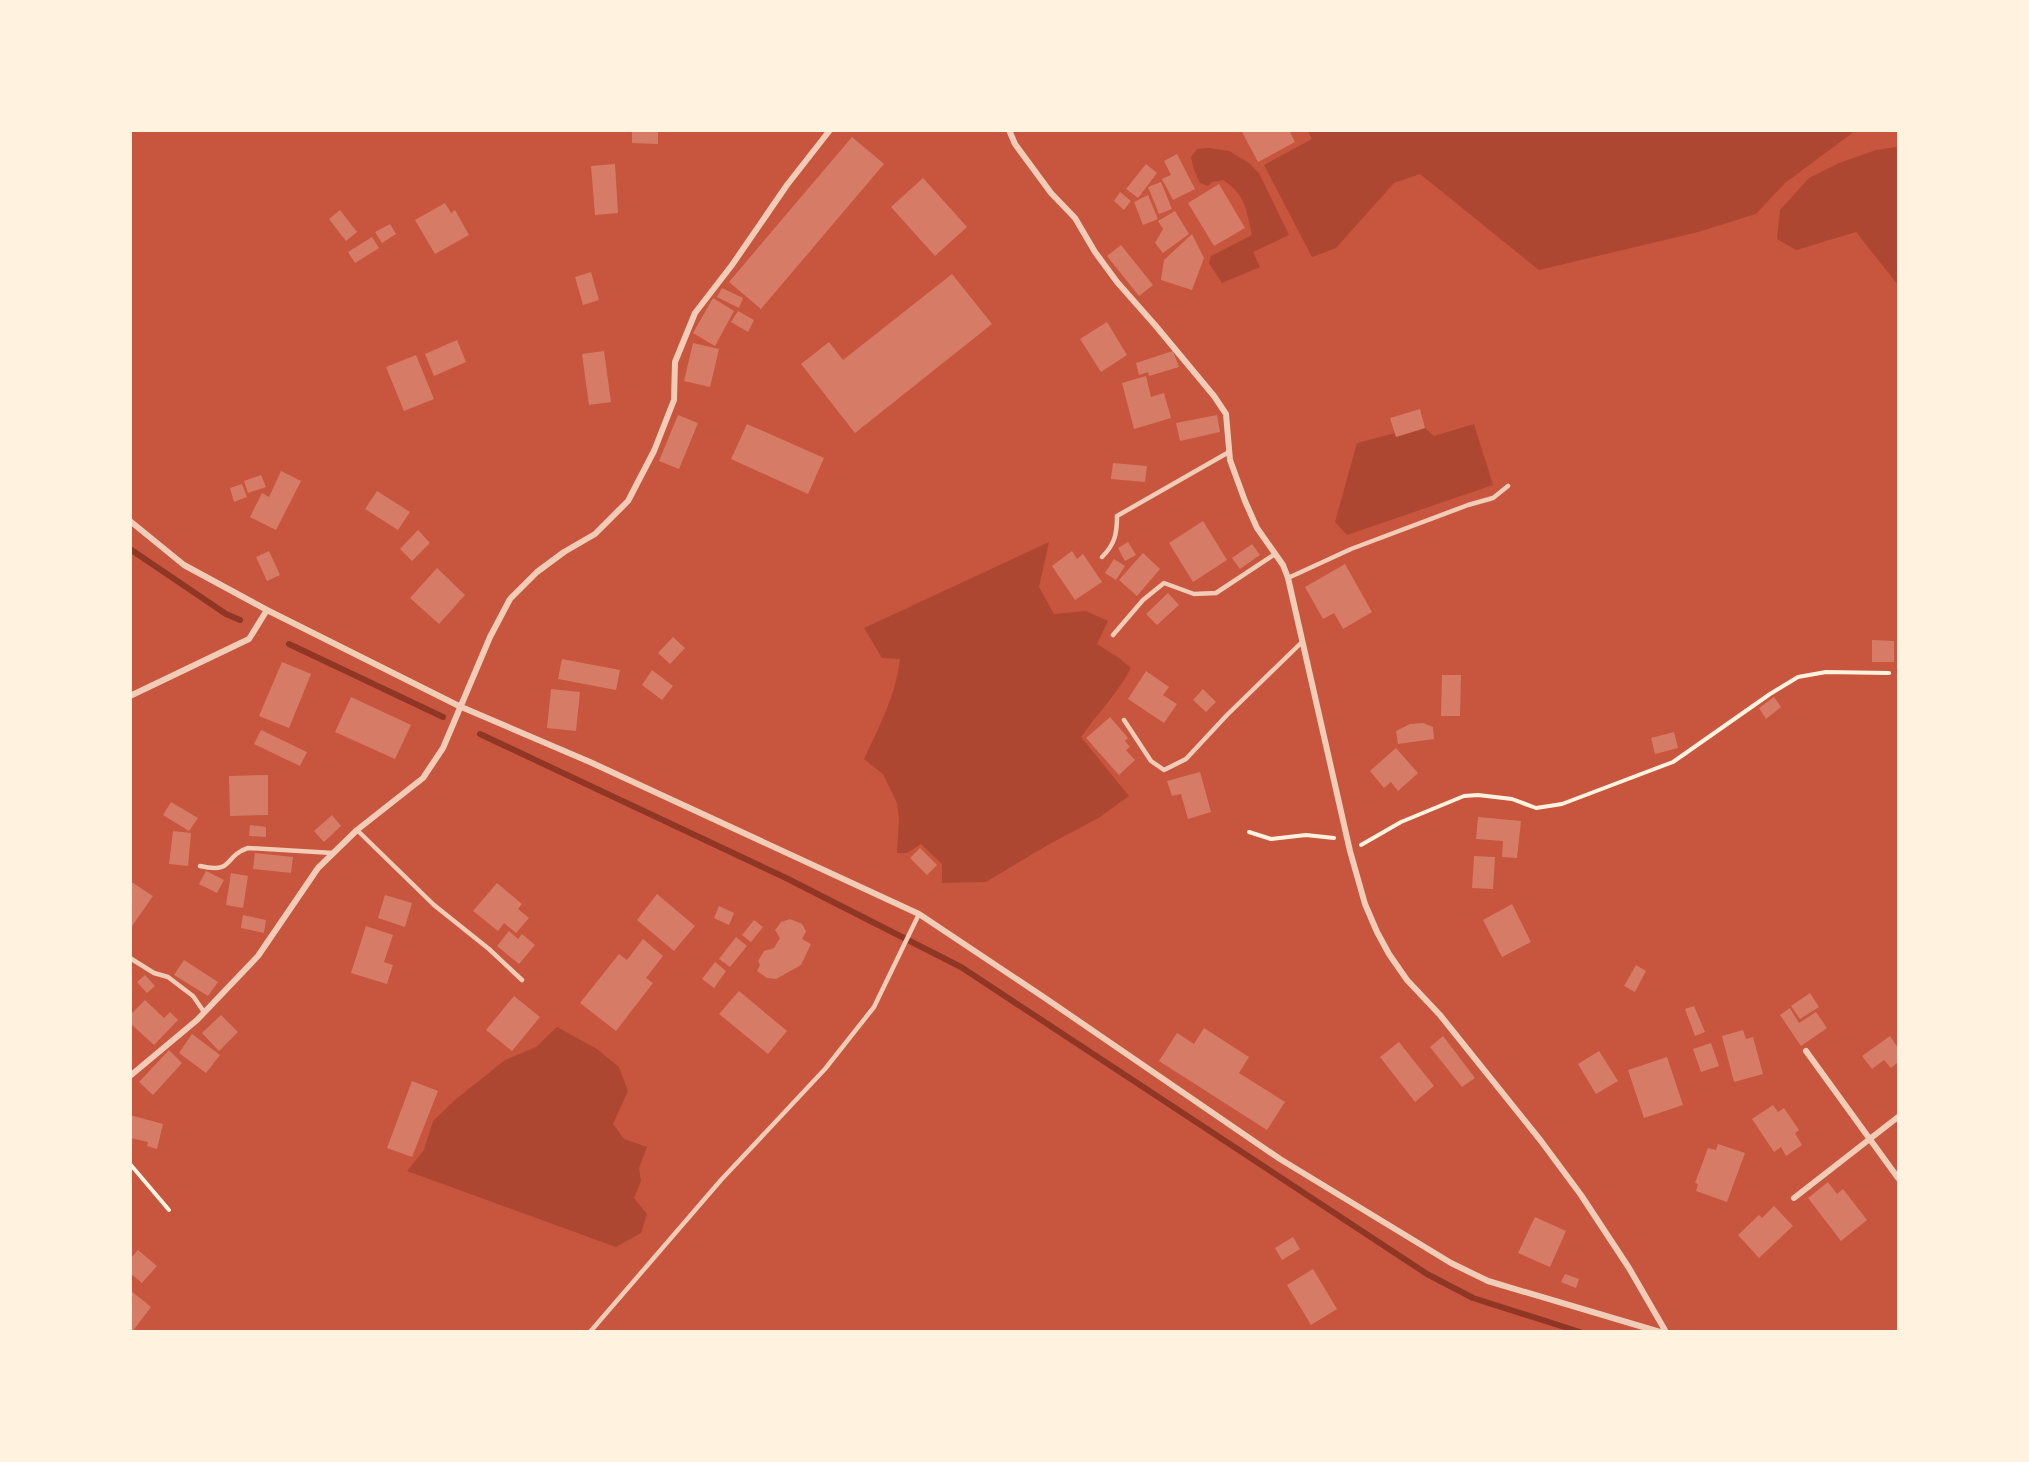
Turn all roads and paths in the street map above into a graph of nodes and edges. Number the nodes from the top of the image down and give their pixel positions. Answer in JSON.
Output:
{"nodes":[{"id":1,"x":830,"y":130,"type":"edge"},
{"id":2,"x":1009,"y":130,"type":"edge"},
{"id":3,"x":1229,"y":452,"type":"junction"},
{"id":4,"x":1508,"y":486,"type":"dead end"},
{"id":5,"x":130,"y":521,"type":"edge"},
{"id":6,"x":1275,"y":554,"type":"junction"},
{"id":7,"x":1102,"y":557,"type":"dead end"},
{"id":8,"x":1288,"y":578,"type":"junction"},
{"id":9,"x":267,"y":610,"type":"junction"},
{"id":10,"x":1113,"y":635,"type":"dead end"},
{"id":11,"x":1302,"y":643,"type":"junction"},
{"id":12,"x":1889,"y":673,"type":"dead end"},
{"id":13,"x":130,"y":696,"type":"edge"},
{"id":14,"x":459,"y":706,"type":"junction"},
{"id":15,"x":1124,"y":720,"type":"dead end"},
{"id":16,"x":357,"y":830,"type":"junction"},
{"id":17,"x":1249,"y":832,"type":"dead end"},
{"id":18,"x":1347,"y":840,"type":"junction"},
{"id":19,"x":1350,"y":851,"type":"junction"},
{"id":20,"x":333,"y":854,"type":"junction"},
{"id":21,"x":200,"y":866,"type":"dead end"},
{"id":22,"x":918,"y":914,"type":"junction"},
{"id":23,"x":130,"y":958,"type":"edge"},
{"id":24,"x":522,"y":980,"type":"dead end"},
{"id":25,"x":204,"y":1012,"type":"junction"},
{"id":26,"x":1806,"y":1051,"type":"dead end"},
{"id":27,"x":130,"y":1076,"type":"edge"},
{"id":28,"x":1899,"y":1117,"type":"edge"},
{"id":29,"x":1869,"y":1140,"type":"junction"},
{"id":30,"x":130,"y":1164,"type":"edge"},
{"id":31,"x":1899,"y":1178,"type":"edge"},
{"id":32,"x":1794,"y":1197,"type":"dead end"},
{"id":33,"x":169,"y":1210,"type":"dead end"},
{"id":34,"x":590,"y":1332,"type":"edge"},
{"id":35,"x":1660,"y":1332,"type":"edge"},
{"id":36,"x":1666,"y":1332,"type":"edge"}],
"edges":[{"from":1,"to":14,"type":"street"},
{"from":2,"to":3,"type":"street"},
{"from":3,"to":6,"type":"street"},
{"from":3,"to":7,"type":"lane"},
{"from":4,"to":8,"type":"lane"},
{"from":5,"to":9,"type":"street"},
{"from":6,"to":8,"type":"street"},
{"from":6,"to":10,"type":"lane"},
{"from":8,"to":11,"type":"street"},
{"from":9,"to":13,"type":"street"},
{"from":9,"to":14,"type":"street"},
{"from":11,"to":15,"type":"lane"},
{"from":11,"to":18,"type":"street"},
{"from":12,"to":19,"type":"path"},
{"from":14,"to":16,"type":"street"},
{"from":14,"to":22,"type":"street"},
{"from":16,"to":20,"type":"street"},
{"from":16,"to":24,"type":"lane"},
{"from":17,"to":18,"type":"path"},
{"from":18,"to":19,"type":"street"},
{"from":19,"to":36,"type":"street"},
{"from":20,"to":21,"type":"lane"},
{"from":20,"to":25,"type":"street"},
{"from":22,"to":34,"type":"lane"},
{"from":22,"to":35,"type":"street"},
{"from":23,"to":25,"type":"lane"},
{"from":25,"to":27,"type":"street"},
{"from":26,"to":29,"type":"street"},
{"from":28,"to":29,"type":"street"},
{"from":29,"to":31,"type":"street"},
{"from":29,"to":32,"type":"street"},
{"from":30,"to":33,"type":"path"}]}
